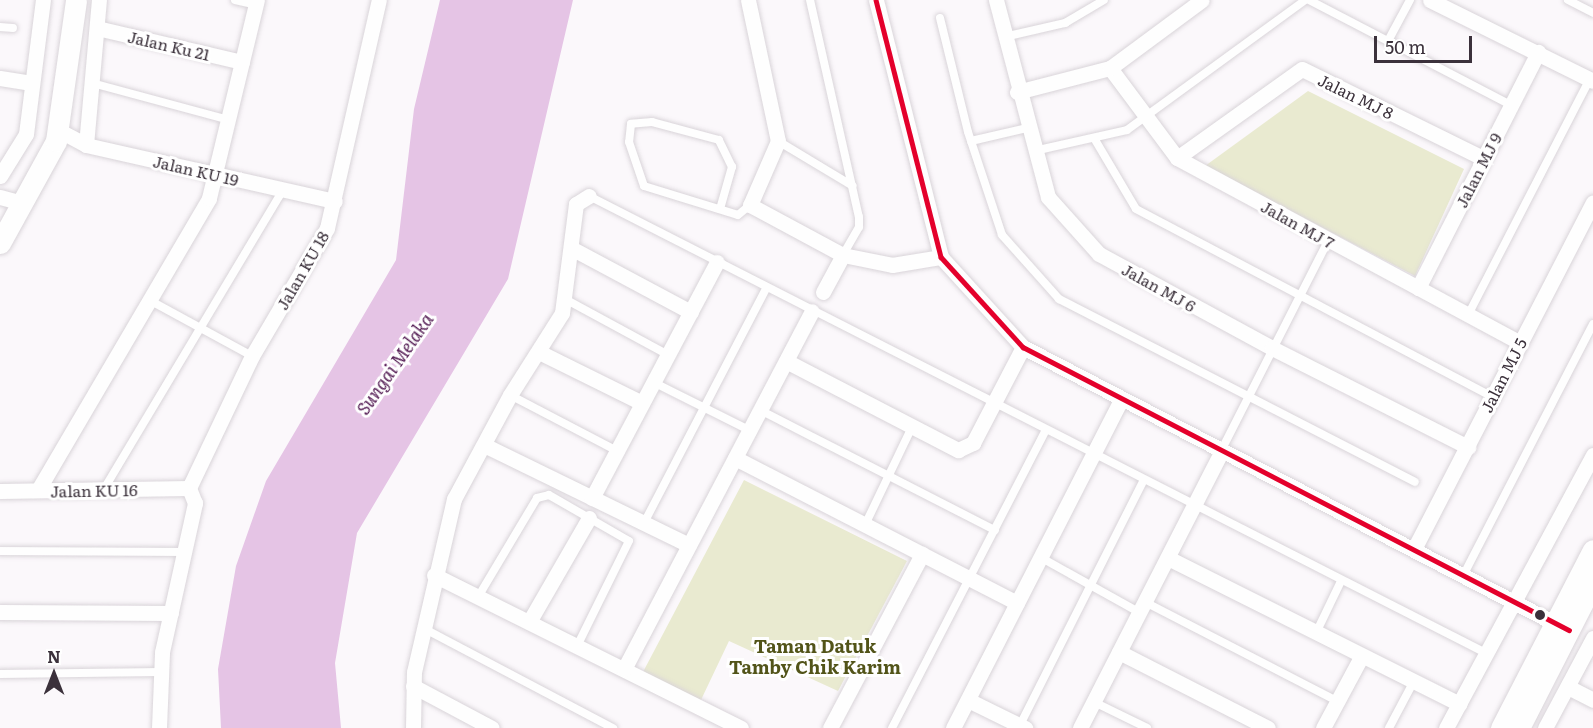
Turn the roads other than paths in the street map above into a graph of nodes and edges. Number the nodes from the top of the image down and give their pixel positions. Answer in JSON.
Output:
{"nodes":[{"id":1,"x":43,"y":0,"type":"edge"},
{"id":2,"x":76,"y":0,"type":"edge"},
{"id":3,"x":99,"y":0,"type":"edge"},
{"id":4,"x":235,"y":0,"type":"edge"},
{"id":5,"x":379,"y":0,"type":"edge"},
{"id":6,"x":748,"y":0,"type":"edge"},
{"id":7,"x":810,"y":0,"type":"edge"},
{"id":8,"x":996,"y":0,"type":"edge"},
{"id":9,"x":1104,"y":0,"type":"edge"},
{"id":10,"x":1202,"y":0,"type":"edge"},
{"id":11,"x":1307,"y":0,"type":"edge"},
{"id":12,"x":1410,"y":0,"type":"edge"},
{"id":13,"x":1430,"y":0,"type":"edge"},
{"id":14,"x":1568,"y":0,"type":"edge"},
{"id":15,"x":879,"y":1,"type":"edge"},
{"id":16,"x":256,"y":3,"type":"edge"},
{"id":17,"x":1452,"y":5,"type":"edge"},
{"id":18,"x":1593,"y":13,"type":"edge"},
{"id":19,"x":940,"y":18,"type":"dead end"},
{"id":20,"x":0,"y":27,"type":"edge"},
{"id":21,"x":13,"y":28,"type":"dead end"},
{"id":22,"x":97,"y":28,"type":"junction"},
{"id":23,"x":1004,"y":37,"type":"junction"},
{"id":24,"x":1388,"y":41,"type":"junction"},
{"id":25,"x":1538,"y":52,"type":"junction"},
{"id":26,"x":242,"y":62,"type":"junction"},
{"id":27,"x":1110,"y":68,"type":"junction"},
{"id":28,"x":0,"y":78,"type":"edge"},
{"id":29,"x":1592,"y":78,"type":"edge"},
{"id":30,"x":32,"y":82,"type":"junction"},
{"id":31,"x":92,"y":83,"type":"junction"},
{"id":32,"x":1017,"y":92,"type":"junction"},
{"id":33,"x":1511,"y":105,"type":"junction"},
{"id":34,"x":1146,"y":116,"type":"junction"},
{"id":35,"x":229,"y":120,"type":"junction"},
{"id":36,"x":1027,"y":128,"type":"junction"},
{"id":37,"x":60,"y":130,"type":"junction"},
{"id":38,"x":1094,"y":138,"type":"junction"},
{"id":39,"x":778,"y":141,"type":"junction"},
{"id":40,"x":971,"y":141,"type":"junction"},
{"id":41,"x":86,"y":145,"type":"junction"},
{"id":42,"x":1033,"y":152,"type":"junction"},
{"id":43,"x":1177,"y":158,"type":"junction"},
{"id":44,"x":1483,"y":158,"type":"junction"},
{"id":45,"x":216,"y":174,"type":"junction"},
{"id":46,"x":0,"y":176,"type":"edge"},
{"id":47,"x":853,"y":186,"type":"junction"},
{"id":48,"x":282,"y":191,"type":"junction"},
{"id":49,"x":589,"y":196,"type":"joint"},
{"id":50,"x":0,"y":197,"type":"edge"},
{"id":51,"x":335,"y":201,"type":"junction"},
{"id":52,"x":1593,"y":202,"type":"edge"},
{"id":53,"x":23,"y":203,"type":"junction"},
{"id":54,"x":750,"y":206,"type":"junction"},
{"id":55,"x":720,"y":209,"type":"junction"},
{"id":56,"x":1328,"y":241,"type":"junction"},
{"id":57,"x":0,"y":243,"type":"edge"},
{"id":58,"x":571,"y":248,"type":"junction"},
{"id":59,"x":843,"y":255,"type":"junction"},
{"id":60,"x":941,"y":257,"type":"junction"},
{"id":61,"x":717,"y":262,"type":"junction"},
{"id":62,"x":767,"y":287,"type":"junction"},
{"id":63,"x":1418,"y":288,"type":"junction"},
{"id":64,"x":823,"y":292,"type":"dead end"},
{"id":65,"x":1299,"y":295,"type":"junction"},
{"id":66,"x":565,"y":299,"type":"junction"},
{"id":67,"x":151,"y":301,"type":"junction"},
{"id":68,"x":812,"y":311,"type":"junction"},
{"id":69,"x":691,"y":312,"type":"junction"},
{"id":70,"x":1468,"y":315,"type":"junction"},
{"id":71,"x":1593,"y":324,"type":"edge"},
{"id":72,"x":201,"y":328,"type":"junction"},
{"id":73,"x":1519,"y":342,"type":"junction"},
{"id":74,"x":1023,"y":347,"type":"junction"},
{"id":75,"x":1272,"y":348,"type":"junction"},
{"id":76,"x":539,"y":352,"type":"junction"},
{"id":77,"x":668,"y":355,"type":"junction"},
{"id":78,"x":252,"y":356,"type":"junction"},
{"id":79,"x":786,"y":362,"type":"junction"},
{"id":80,"x":653,"y":382,"type":"junction"},
{"id":81,"x":510,"y":395,"type":"junction"},
{"id":82,"x":1491,"y":396,"type":"junction"},
{"id":83,"x":1248,"y":398,"type":"junction"},
{"id":84,"x":1120,"y":401,"type":"junction"},
{"id":85,"x":642,"y":403,"type":"junction"},
{"id":86,"x":993,"y":405,"type":"junction"},
{"id":87,"x":705,"y":408,"type":"junction"},
{"id":88,"x":760,"y":410,"type":"junction"},
{"id":89,"x":912,"y":427,"type":"junction"},
{"id":90,"x":749,"y":430,"type":"junction"},
{"id":91,"x":1045,"y":432,"type":"junction"},
{"id":92,"x":484,"y":445,"type":"junction"},
{"id":93,"x":1468,"y":447,"type":"junction"},
{"id":94,"x":617,"y":451,"type":"junction"},
{"id":95,"x":1221,"y":453,"type":"junction"},
{"id":96,"x":1593,"y":455,"type":"edge"},
{"id":97,"x":1092,"y":456,"type":"junction"},
{"id":98,"x":735,"y":458,"type":"junction"},
{"id":99,"x":889,"y":476,"type":"junction"},
{"id":100,"x":1143,"y":482,"type":"junction"},
{"id":101,"x":1415,"y":482,"type":"dead end"},
{"id":102,"x":189,"y":488,"type":"junction"},
{"id":103,"x":0,"y":490,"type":"edge"},
{"id":104,"x":38,"y":490,"type":"junction"},
{"id":105,"x":103,"y":490,"type":"junction"},
{"id":106,"x":592,"y":498,"type":"junction"},
{"id":107,"x":1193,"y":507,"type":"junction"},
{"id":108,"x":588,"y":518,"type":"junction"},
{"id":109,"x":644,"y":523,"type":"junction"},
{"id":110,"x":865,"y":525,"type":"junction"},
{"id":111,"x":995,"y":530,"type":"junction"},
{"id":112,"x":689,"y":544,"type":"junction"},
{"id":113,"x":1414,"y":549,"type":"junction"},
{"id":114,"x":1593,"y":550,"type":"edge"},
{"id":115,"x":0,"y":551,"type":"edge"},
{"id":116,"x":184,"y":552,"type":"junction"},
{"id":117,"x":922,"y":554,"type":"junction"},
{"id":118,"x":1040,"y":557,"type":"junction"},
{"id":119,"x":1168,"y":558,"type":"junction"},
{"id":120,"x":1464,"y":574,"type":"junction"},
{"id":121,"x":434,"y":575,"type":"junction"},
{"id":122,"x":970,"y":579,"type":"junction"},
{"id":123,"x":1341,"y":581,"type":"junction"},
{"id":124,"x":1593,"y":583,"type":"edge"},
{"id":125,"x":1092,"y":587,"type":"junction"},
{"id":126,"x":478,"y":597,"type":"junction"},
{"id":127,"x":1518,"y":602,"type":"junction"},
{"id":128,"x":1017,"y":603,"type":"junction"},
{"id":129,"x":1143,"y":607,"type":"junction"},
{"id":130,"x":0,"y":612,"type":"edge"},
{"id":131,"x":171,"y":613,"type":"junction"},
{"id":132,"x":529,"y":622,"type":"junction"},
{"id":133,"x":1562,"y":627,"type":"junction"},
{"id":134,"x":423,"y":628,"type":"junction"},
{"id":135,"x":1316,"y":634,"type":"junction"},
{"id":136,"x":1593,"y":638,"type":"edge"},
{"id":137,"x":577,"y":646,"type":"junction"},
{"id":138,"x":1119,"y":652,"type":"junction"},
{"id":139,"x":1488,"y":654,"type":"junction"},
{"id":140,"x":1361,"y":657,"type":"junction"},
{"id":141,"x":624,"y":669,"type":"junction"},
{"id":142,"x":161,"y":672,"type":"junction"},
{"id":143,"x":0,"y":674,"type":"edge"},
{"id":144,"x":1414,"y":681,"type":"junction"},
{"id":145,"x":414,"y":686,"type":"junction"},
{"id":146,"x":1568,"y":687,"type":"junction"},
{"id":147,"x":968,"y":700,"type":"junction"},
{"id":148,"x":1593,"y":700,"type":"edge"},
{"id":149,"x":1337,"y":701,"type":"junction"},
{"id":150,"x":1094,"y":702,"type":"junction"},
{"id":151,"x":1460,"y":704,"type":"junction"},
{"id":152,"x":710,"y":721,"type":"edge"},
{"id":153,"x":1023,"y":727,"type":"edge"},
{"id":154,"x":159,"y":728,"type":"edge"},
{"id":155,"x":413,"y":728,"type":"edge"},
{"id":156,"x":492,"y":728,"type":"edge"},
{"id":157,"x":613,"y":728,"type":"edge"},
{"id":158,"x":741,"y":728,"type":"edge"},
{"id":159,"x":830,"y":728,"type":"edge"},
{"id":160,"x":892,"y":728,"type":"edge"},
{"id":161,"x":953,"y":728,"type":"edge"},
{"id":162,"x":1080,"y":728,"type":"edge"},
{"id":163,"x":1147,"y":728,"type":"edge"},
{"id":164,"x":1268,"y":728,"type":"edge"},
{"id":165,"x":1323,"y":728,"type":"edge"},
{"id":166,"x":1389,"y":728,"type":"edge"},
{"id":167,"x":1446,"y":728,"type":"edge"},
{"id":168,"x":1501,"y":728,"type":"edge"},
{"id":169,"x":1519,"y":728,"type":"edge"},
{"id":170,"x":1545,"y":728,"type":"edge"}],
"edges":[{"from":1,"to":30,"type":"street"},
{"from":2,"to":37,"type":"main road"},
{"from":3,"to":22,"type":"street"},
{"from":4,"to":16,"type":"lane"},
{"from":5,"to":51,"type":"street","name":"Jalan KU 18"},
{"from":6,"to":39,"type":"street"},
{"from":7,"to":47,"type":"lane"},
{"from":8,"to":23,"type":"street","name":"Jalan MJ 6"},
{"from":9,"to":23,"type":"lane"},
{"from":10,"to":27,"type":"street"},
{"from":11,"to":24,"type":"lane"},
{"from":11,"to":34,"type":"lane"},
{"from":12,"to":24,"type":"lane"},
{"from":13,"to":17,"type":"street"},
{"from":14,"to":18,"type":"lane"},
{"from":15,"to":60,"type":"street"},
{"from":16,"to":26,"type":"street"},
{"from":17,"to":25,"type":"street"},
{"from":19,"to":40,"type":"lane"},
{"from":20,"to":21,"type":"lane"},
{"from":22,"to":26,"type":"street","name":"Jalan Ku 21"},
{"from":22,"to":31,"type":"street"},
{"from":23,"to":32,"type":"street","name":"Jalan MJ 6"},
{"from":24,"to":33,"type":"lane"},
{"from":25,"to":29,"type":"street"},
{"from":25,"to":33,"type":"street","name":"Jalan MJ 9"},
{"from":26,"to":35,"type":"street"},
{"from":27,"to":32,"type":"street"},
{"from":27,"to":34,"type":"street","name":"Jalan MJ 7"},
{"from":28,"to":30,"type":"street"},
{"from":29,"to":70,"type":"lane"},
{"from":30,"to":46,"type":"street"},
{"from":31,"to":35,"type":"lane"},
{"from":31,"to":41,"type":"street"},
{"from":32,"to":36,"type":"street","name":"Jalan MJ 6"},
{"from":33,"to":44,"type":"street","name":"Jalan MJ 9"},
{"from":34,"to":38,"type":"lane"},
{"from":34,"to":43,"type":"street","name":"Jalan MJ 7"},
{"from":35,"to":45,"type":"street"},
{"from":36,"to":40,"type":"lane"},
{"from":36,"to":42,"type":"street","name":"Jalan MJ 6"},
{"from":37,"to":41,"type":"street","name":"Jalan KU 19"},
{"from":37,"to":53,"type":"main road"},
{"from":38,"to":42,"type":"lane"},
{"from":38,"to":65,"type":"lane"},
{"from":39,"to":47,"type":"lane"},
{"from":39,"to":54,"type":"street"},
{"from":40,"to":83,"type":"lane"},
{"from":41,"to":45,"type":"street","name":"Jalan KU 19"},
{"from":42,"to":75,"type":"street","name":"Jalan MJ 6"},
{"from":43,"to":44,"type":"street","name":"Jalan MJ 8"},
{"from":43,"to":56,"type":"street","name":"Jalan MJ 7"},
{"from":44,"to":63,"type":"street","name":"Jalan MJ 9"},
{"from":45,"to":48,"type":"street","name":"Jalan KU 19"},
{"from":45,"to":67,"type":"street"},
{"from":47,"to":59,"type":"lane"},
{"from":48,"to":51,"type":"street","name":"Jalan KU 19"},
{"from":48,"to":72,"type":"lane"},
{"from":49,"to":58,"type":"street"},
{"from":49,"to":61,"type":"lane"},
{"from":50,"to":53,"type":"street"},
{"from":51,"to":78,"type":"street","name":"Jalan KU 18"},
{"from":52,"to":73,"type":"street","name":"Jalan MJ 5"},
{"from":53,"to":57,"type":"main road"},
{"from":54,"to":55,"type":"lane"},
{"from":54,"to":59,"type":"street"},
{"from":55,"to":55,"type":"lane"},
{"from":56,"to":63,"type":"street","name":"Jalan MJ 7"},
{"from":56,"to":65,"type":"lane"},
{"from":58,"to":66,"type":"street"},
{"from":58,"to":69,"type":"street"},
{"from":59,"to":60,"type":"street"},
{"from":59,"to":64,"type":"street"},
{"from":60,"to":74,"type":"street"},
{"from":61,"to":62,"type":"lane"},
{"from":61,"to":69,"type":"street"},
{"from":62,"to":68,"type":"lane"},
{"from":62,"to":87,"type":"lane"},
{"from":63,"to":70,"type":"street","name":"Jalan MJ 7"},
{"from":65,"to":75,"type":"lane"},
{"from":65,"to":82,"type":"lane"},
{"from":66,"to":76,"type":"street"},
{"from":66,"to":77,"type":"lane"},
{"from":67,"to":72,"type":"lane"},
{"from":67,"to":104,"type":"street"},
{"from":68,"to":79,"type":"street"},
{"from":68,"to":86,"type":"lane"},
{"from":69,"to":77,"type":"street"},
{"from":70,"to":73,"type":"street","name":"Jalan MJ 7"},
{"from":71,"to":120,"type":"lane"},
{"from":72,"to":78,"type":"lane"},
{"from":72,"to":105,"type":"lane"},
{"from":73,"to":82,"type":"street","name":"Jalan MJ 5"},
{"from":74,"to":84,"type":"street"},
{"from":74,"to":86,"type":"street"},
{"from":75,"to":83,"type":"lane"},
{"from":75,"to":93,"type":"street","name":"Jalan MJ 6"},
{"from":76,"to":81,"type":"street"},
{"from":76,"to":85,"type":"street"},
{"from":77,"to":80,"type":"street"},
{"from":78,"to":102,"type":"street","name":"Jalan KU 18"},
{"from":79,"to":88,"type":"street"},
{"from":79,"to":89,"type":"street"},
{"from":80,"to":85,"type":"street"},
{"from":80,"to":87,"type":"lane"},
{"from":81,"to":92,"type":"street"},
{"from":81,"to":94,"type":"lane"},
{"from":82,"to":93,"type":"street","name":"Jalan MJ 5"},
{"from":83,"to":95,"type":"lane"},
{"from":83,"to":101,"type":"lane"},
{"from":84,"to":95,"type":"street"},
{"from":84,"to":97,"type":"street"},
{"from":85,"to":94,"type":"street"},
{"from":86,"to":89,"type":"street"},
{"from":86,"to":91,"type":"lane"},
{"from":87,"to":90,"type":"lane"},
{"from":87,"to":109,"type":"lane"},
{"from":88,"to":90,"type":"street"},
{"from":88,"to":99,"type":"lane"},
{"from":89,"to":99,"type":"lane"},
{"from":90,"to":98,"type":"street"},
{"from":91,"to":97,"type":"lane"},
{"from":91,"to":111,"type":"lane"},
{"from":92,"to":106,"type":"street"},
{"from":92,"to":121,"type":"street"},
{"from":93,"to":113,"type":"street","name":"Jalan MJ 5"},
{"from":94,"to":106,"type":"street"},
{"from":95,"to":107,"type":"street"},
{"from":95,"to":113,"type":"street"},
{"from":96,"to":127,"type":"street"},
{"from":97,"to":100,"type":"lane"},
{"from":97,"to":118,"type":"street"},
{"from":98,"to":110,"type":"street"},
{"from":98,"to":112,"type":"street"},
{"from":99,"to":110,"type":"lane"},
{"from":99,"to":111,"type":"lane"},
{"from":100,"to":107,"type":"lane"},
{"from":100,"to":125,"type":"lane"},
{"from":102,"to":105,"type":"street","name":"Jalan KU 16"},
{"from":102,"to":116,"type":"street"},
{"from":103,"to":104,"type":"street","name":"Jalan KU 16"},
{"from":104,"to":105,"type":"street","name":"Jalan KU 16"},
{"from":106,"to":109,"type":"street"},
{"from":107,"to":119,"type":"street"},
{"from":107,"to":123,"type":"lane"},
{"from":108,"to":126,"type":"lane"},
{"from":108,"to":132,"type":"street"},
{"from":108,"to":137,"type":"lane"},
{"from":109,"to":112,"type":"street"},
{"from":110,"to":117,"type":"street"},
{"from":111,"to":122,"type":"lane"},
{"from":112,"to":141,"type":"street"},
{"from":113,"to":120,"type":"street"},
{"from":114,"to":133,"type":"main road"},
{"from":115,"to":116,"type":"lane"},
{"from":116,"to":131,"type":"street"},
{"from":117,"to":122,"type":"street"},
{"from":117,"to":159,"type":"street"},
{"from":118,"to":125,"type":"lane"},
{"from":118,"to":128,"type":"street"},
{"from":119,"to":129,"type":"street"},
{"from":119,"to":135,"type":"street"},
{"from":120,"to":127,"type":"street"},
{"from":121,"to":126,"type":"street"},
{"from":121,"to":134,"type":"street"},
{"from":122,"to":128,"type":"street"},
{"from":122,"to":160,"type":"lane"},
{"from":123,"to":135,"type":"lane"},
{"from":123,"to":139,"type":"lane"},
{"from":124,"to":133,"type":"main road"},
{"from":125,"to":129,"type":"lane"},
{"from":125,"to":153,"type":"lane"},
{"from":126,"to":132,"type":"street"},
{"from":127,"to":133,"type":"street"},
{"from":127,"to":139,"type":"street"},
{"from":128,"to":147,"type":"street"},
{"from":129,"to":138,"type":"street"},
{"from":129,"to":149,"type":"lane"},
{"from":130,"to":131,"type":"street"},
{"from":131,"to":142,"type":"street"},
{"from":132,"to":137,"type":"street"},
{"from":133,"to":168,"type":"main road"},
{"from":133,"to":169,"type":"main road"},
{"from":134,"to":145,"type":"street"},
{"from":134,"to":157,"type":"lane"},
{"from":135,"to":140,"type":"street"},
{"from":136,"to":146,"type":"street"},
{"from":137,"to":141,"type":"street"},
{"from":138,"to":150,"type":"street"},
{"from":138,"to":164,"type":"street"},
{"from":139,"to":151,"type":"street"},
{"from":140,"to":144,"type":"street"},
{"from":140,"to":149,"type":"street"},
{"from":141,"to":152,"type":"street"},
{"from":142,"to":143,"type":"lane"},
{"from":142,"to":154,"type":"street"},
{"from":144,"to":151,"type":"street"},
{"from":144,"to":166,"type":"lane"},
{"from":145,"to":155,"type":"street"},
{"from":145,"to":156,"type":"street"},
{"from":146,"to":148,"type":"street"},
{"from":146,"to":170,"type":"street"},
{"from":147,"to":153,"type":"street"},
{"from":147,"to":161,"type":"street"},
{"from":149,"to":165,"type":"street"},
{"from":150,"to":162,"type":"street"},
{"from":150,"to":163,"type":"lane"},
{"from":151,"to":167,"type":"street"},
{"from":152,"to":158,"type":"street"}]}
